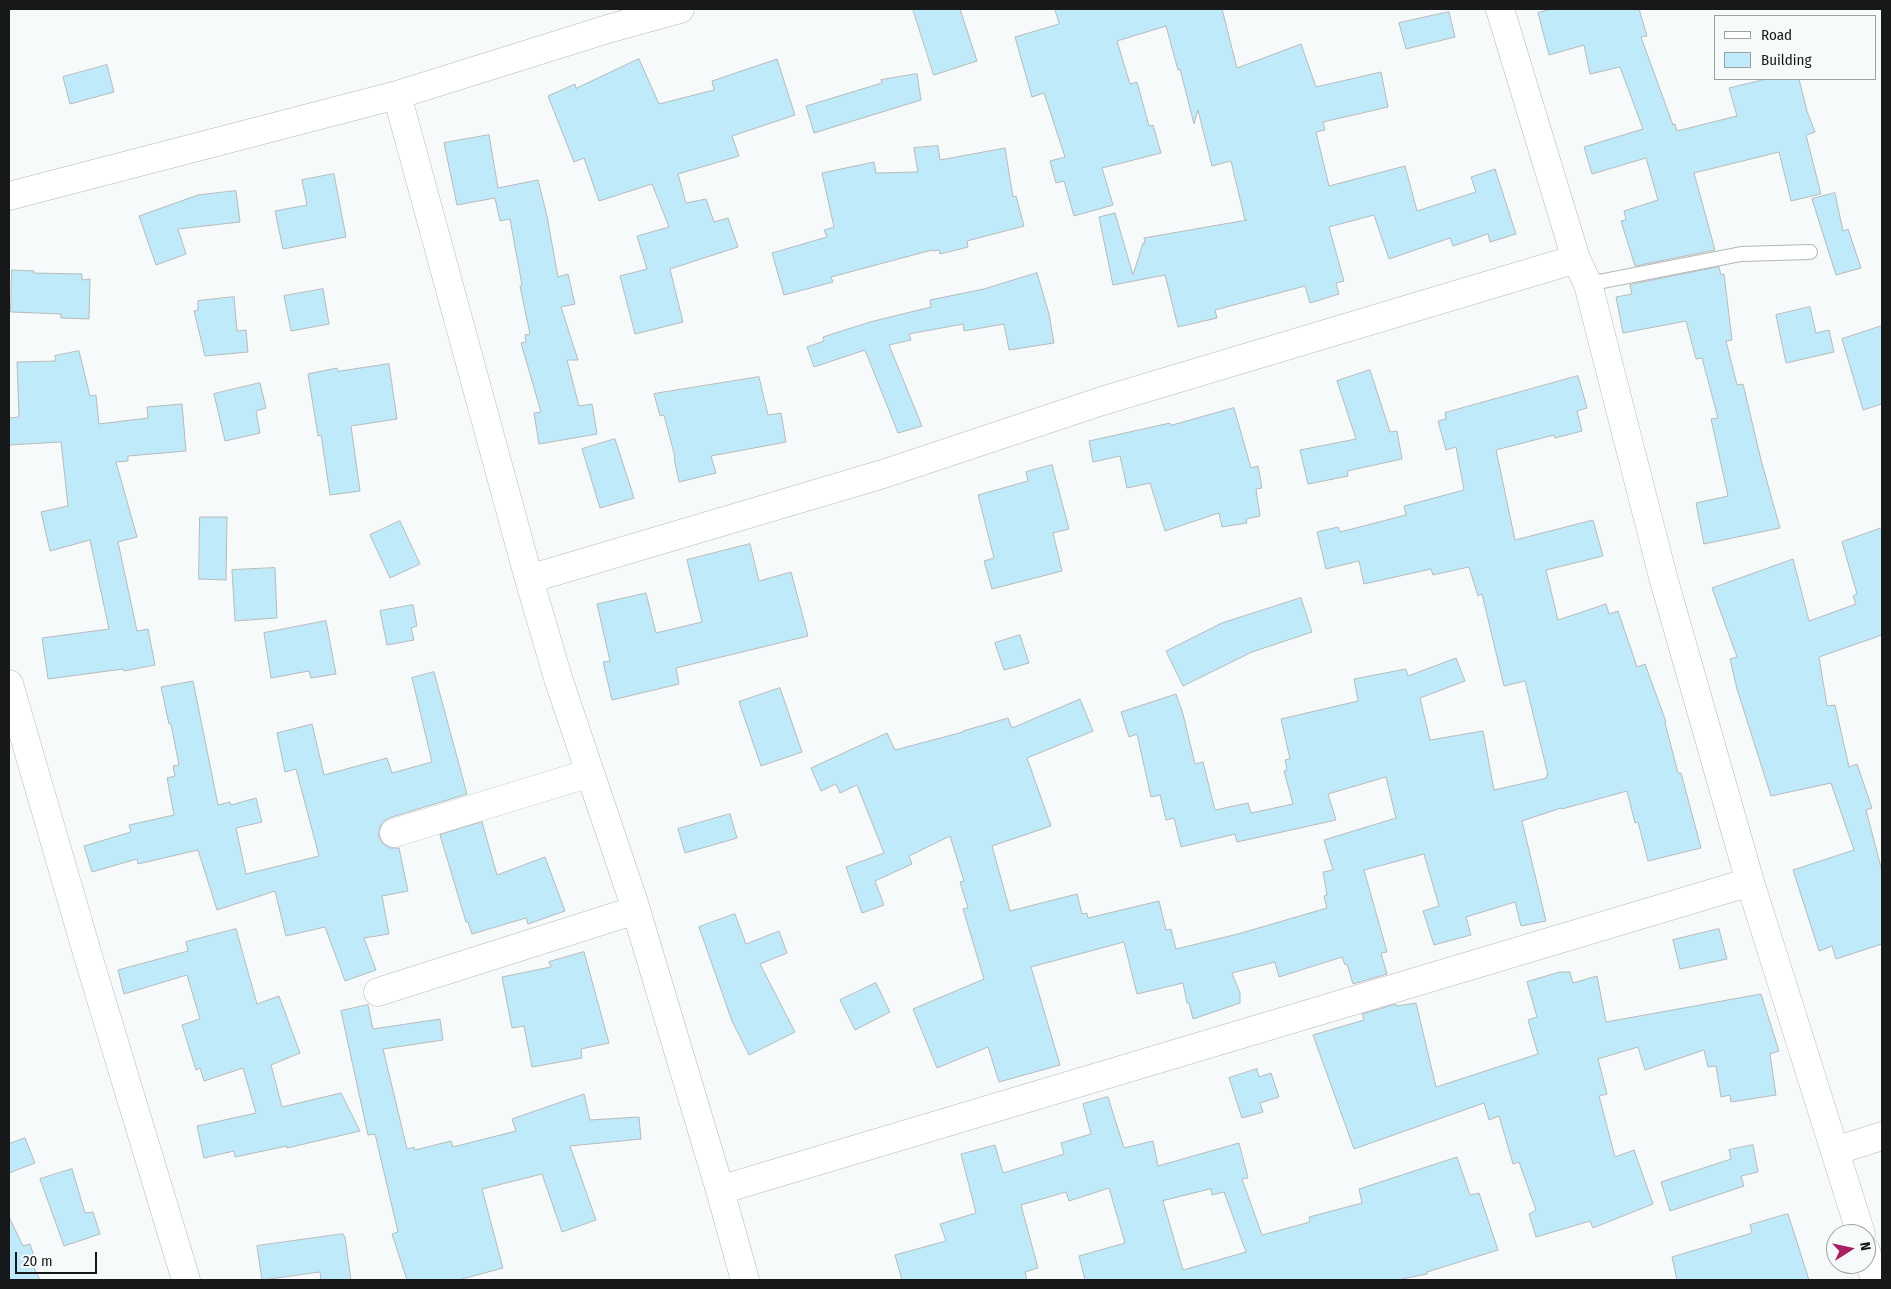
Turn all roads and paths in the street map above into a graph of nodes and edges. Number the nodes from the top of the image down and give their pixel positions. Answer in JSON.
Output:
{"nodes":[{"id":1,"x":680,"y":9,"type":"edge"},
{"id":2,"x":1500,"y":9,"type":"edge"},
{"id":3,"x":607,"y":18,"type":"edge"},
{"id":4,"x":397,"y":94,"type":"junction"},
{"id":5,"x":9,"y":196,"type":"edge"},
{"id":6,"x":1810,"y":252,"type":"dead end"},
{"id":7,"x":1576,"y":259,"type":"junction"},
{"id":8,"x":1588,"y":284,"type":"junction"},
{"id":9,"x":529,"y":579,"type":"junction"},
{"id":10,"x":9,"y":684,"type":"edge"},
{"id":11,"x":590,"y":773,"type":"junction"},
{"id":12,"x":394,"y":833,"type":"dead end"},
{"id":13,"x":1750,"y":882,"type":"junction"},
{"id":14,"x":636,"y":910,"type":"junction"},
{"id":15,"x":378,"y":992,"type":"dead end"},
{"id":16,"x":1882,"y":1136,"type":"edge"},
{"id":17,"x":1835,"y":1151,"type":"junction"},
{"id":18,"x":720,"y":1190,"type":"junction"},
{"id":19,"x":1858,"y":1224,"type":"edge"},
{"id":20,"x":186,"y":1280,"type":"edge"},
{"id":21,"x":746,"y":1280,"type":"edge"}],
"edges":[{"from":1,"to":3,"type":"street"},
{"from":2,"to":7,"type":"street"},
{"from":3,"to":4,"type":"street"},
{"from":4,"to":5,"type":"street"},
{"from":4,"to":9,"type":"street"},
{"from":6,"to":8,"type":"lane"},
{"from":7,"to":8,"type":"street"},
{"from":7,"to":9,"type":"street"},
{"from":8,"to":13,"type":"street"},
{"from":9,"to":11,"type":"street"},
{"from":10,"to":20,"type":"street"},
{"from":11,"to":12,"type":"street"},
{"from":11,"to":14,"type":"street"},
{"from":13,"to":17,"type":"street"},
{"from":13,"to":18,"type":"street"},
{"from":14,"to":15,"type":"street"},
{"from":14,"to":18,"type":"street"},
{"from":16,"to":17,"type":"street"},
{"from":17,"to":19,"type":"street"},
{"from":18,"to":21,"type":"street"}]}
